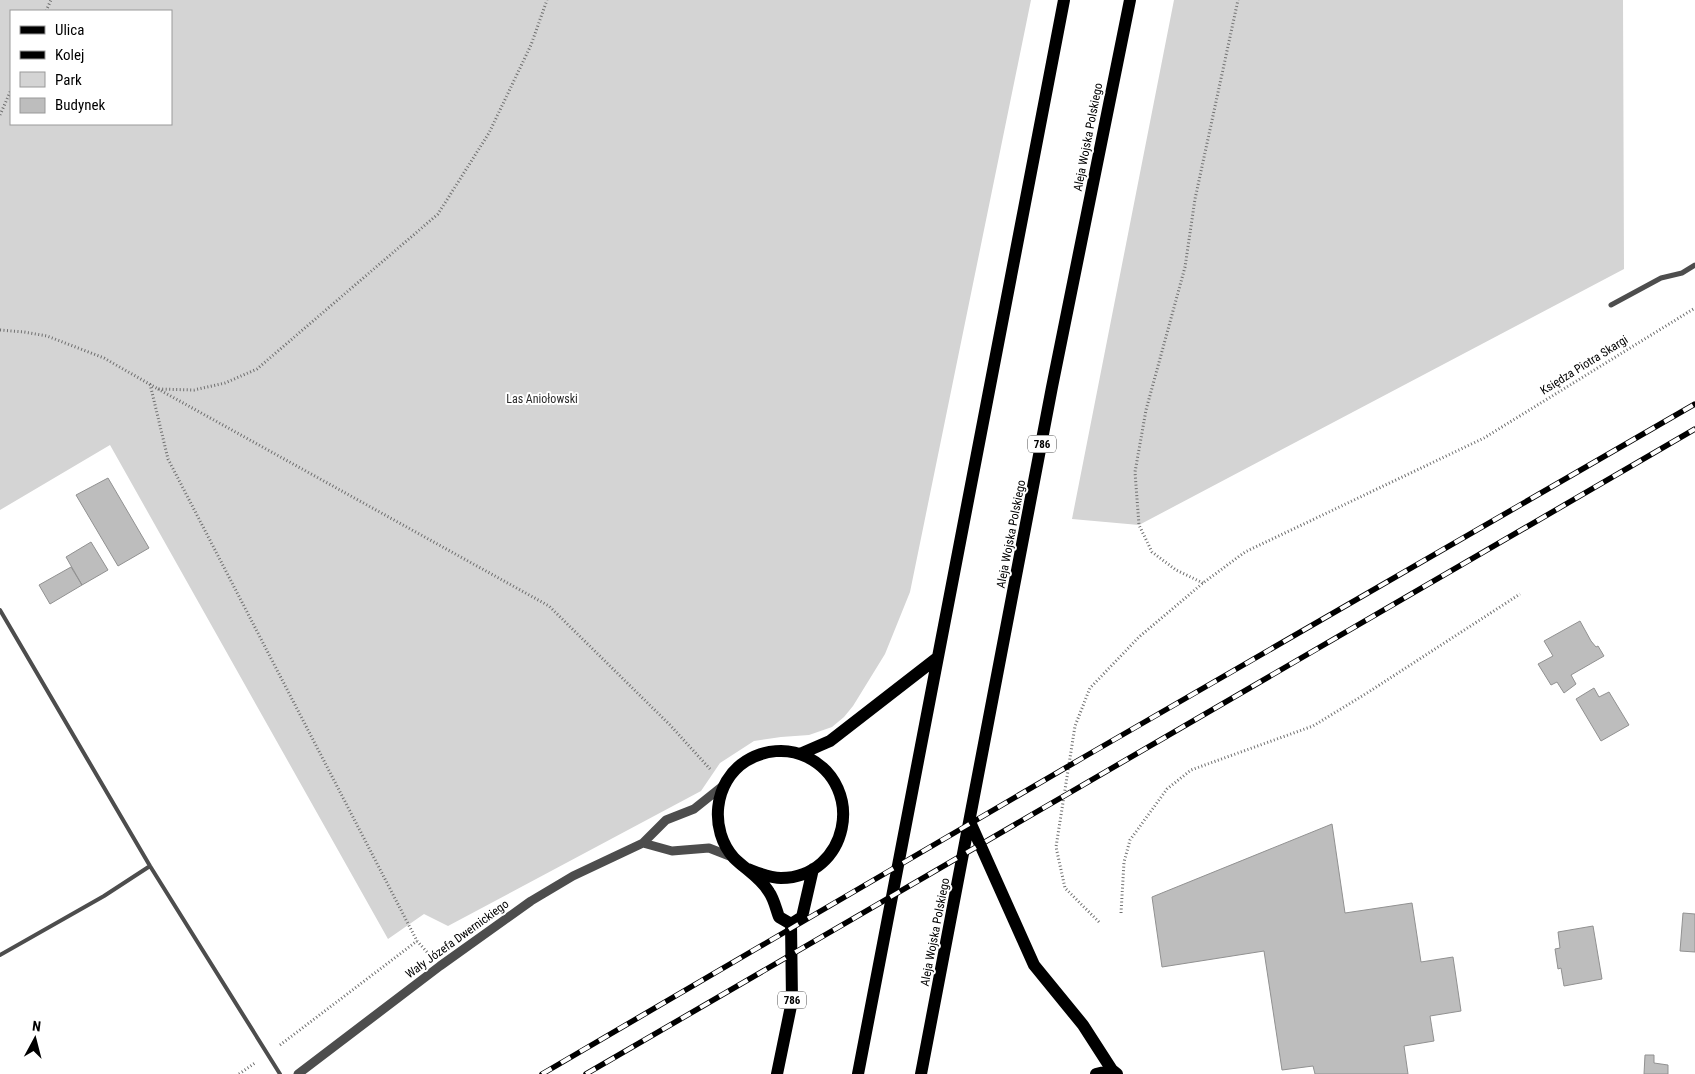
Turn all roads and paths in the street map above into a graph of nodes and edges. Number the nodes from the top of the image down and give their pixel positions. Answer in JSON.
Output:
{"nodes":[{"id":1,"x":547,"y":0,"type":"edge"},
{"id":2,"x":1064,"y":0,"type":"edge"},
{"id":3,"x":1130,"y":0,"type":"edge"},
{"id":4,"x":1238,"y":0,"type":"edge"},
{"id":5,"x":10,"y":92,"type":"edge"},
{"id":6,"x":0,"y":116,"type":"edge"},
{"id":7,"x":1695,"y":266,"type":"edge"},
{"id":8,"x":1611,"y":305,"type":"dead end"},
{"id":9,"x":1695,"y":308,"type":"edge"},
{"id":10,"x":0,"y":330,"type":"edge"},
{"id":11,"x":150,"y":384,"type":"junction"},
{"id":12,"x":158,"y":389,"type":"junction"},
{"id":13,"x":1203,"y":583,"type":"junction"},
{"id":14,"x":1520,"y":594,"type":"dead end"},
{"id":15,"x":0,"y":610,"type":"edge"},
{"id":16,"x":937,"y":658,"type":"junction"},
{"id":17,"x":800,"y":754,"type":"junction"},
{"id":18,"x":724,"y":785,"type":"junction"},
{"id":19,"x":970,"y":822,"type":"junction"},
{"id":20,"x":643,"y":843,"type":"junction"},
{"id":21,"x":735,"y":858,"type":"junction"},
{"id":22,"x":150,"y":866,"type":"junction"},
{"id":23,"x":748,"y":869,"type":"junction"},
{"id":24,"x":813,"y":869,"type":"junction"},
{"id":25,"x":1121,"y":913,"type":"dead end"},
{"id":26,"x":1099,"y":922,"type":"dead end"},
{"id":27,"x":791,"y":924,"type":"junction"},
{"id":28,"x":417,"y":941,"type":"junction"},
{"id":29,"x":0,"y":955,"type":"edge"},
{"id":30,"x":440,"y":966,"type":"junction"},
{"id":31,"x":267,"y":1054,"type":"junction"},
{"id":32,"x":1114,"y":1072,"type":"edge"},
{"id":33,"x":239,"y":1074,"type":"edge"},
{"id":34,"x":280,"y":1074,"type":"edge"},
{"id":35,"x":298,"y":1074,"type":"edge"},
{"id":36,"x":777,"y":1074,"type":"edge"},
{"id":37,"x":858,"y":1074,"type":"edge"},
{"id":38,"x":921,"y":1074,"type":"edge"},
{"id":39,"x":1096,"y":1074,"type":"edge"}],
"edges":[{"from":1,"to":12,"type":"path"},
{"from":2,"to":16,"type":"main road"},
{"from":3,"to":19,"type":"main road","name":"Aleja Wojska Polskiego","number":"786"},
{"from":4,"to":13,"type":"path"},
{"from":5,"to":6,"type":"path"},
{"from":7,"to":8,"type":"street"},
{"from":9,"to":13,"type":"path","name":"Księdza Piotra Skargi"},
{"from":10,"to":11,"type":"path"},
{"from":11,"to":12,"type":"path"},
{"from":11,"to":28,"type":"path"},
{"from":12,"to":18,"type":"path"},
{"from":13,"to":26,"type":"path","name":"Księdza Piotra Skargi"},
{"from":14,"to":25,"type":"path"},
{"from":15,"to":22,"type":"lane"},
{"from":16,"to":17,"type":"main road"},
{"from":16,"to":37,"type":"main road"},
{"from":17,"to":18,"type":"main road"},
{"from":17,"to":24,"type":"main road"},
{"from":18,"to":20,"type":"street","name":"Wały Józefa Dwernickiego"},
{"from":18,"to":21,"type":"main road"},
{"from":19,"to":32,"type":"main road"},
{"from":19,"to":38,"type":"main road","name":"Aleja Wojska Polskiego"},
{"from":20,"to":21,"type":"street"},
{"from":20,"to":30,"type":"street","name":"Wały Józefa Dwernickiego"},
{"from":21,"to":23,"type":"main road"},
{"from":22,"to":29,"type":"lane"},
{"from":22,"to":31,"type":"lane"},
{"from":23,"to":24,"type":"main road"},
{"from":23,"to":27,"type":"main road"},
{"from":24,"to":27,"type":"main road"},
{"from":27,"to":36,"type":"main road","number":"786"},
{"from":28,"to":30,"type":"path"},
{"from":28,"to":31,"type":"path"},
{"from":30,"to":35,"type":"street","name":"Wały Józefa Dwernickiego"},
{"from":31,"to":33,"type":"path"},
{"from":31,"to":34,"type":"lane"},
{"from":32,"to":39,"type":"main road"}]}
